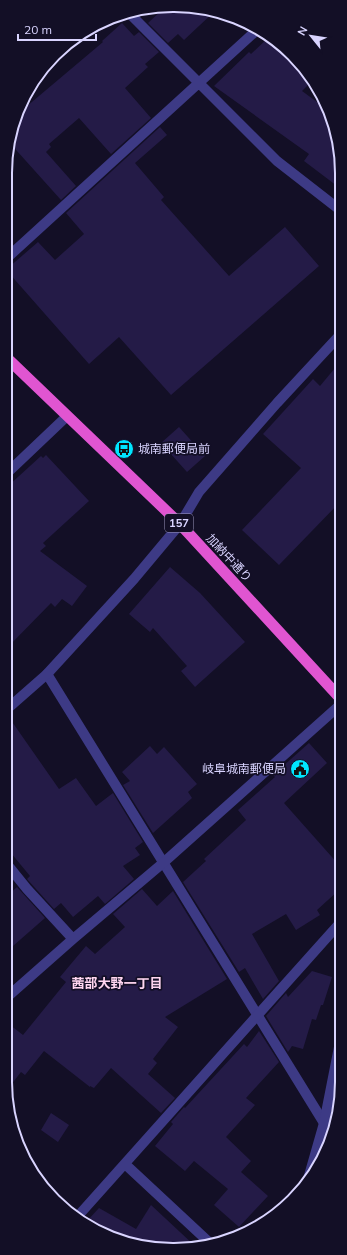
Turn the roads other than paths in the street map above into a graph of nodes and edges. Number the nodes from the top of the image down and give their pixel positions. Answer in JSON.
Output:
{"nodes":[{"id":1,"x":133,"y":18,"type":"edge"},
{"id":2,"x":253,"y":33,"type":"edge"},
{"id":3,"x":198,"y":83,"type":"junction"},
{"id":4,"x":335,"y":206,"type":"edge"},
{"id":5,"x":12,"y":253,"type":"edge"},
{"id":6,"x":335,"y":340,"type":"edge"},
{"id":7,"x":12,"y":362,"type":"edge"},
{"id":8,"x":67,"y":416,"type":"junction"},
{"id":9,"x":12,"y":468,"type":"edge"},
{"id":10,"x":180,"y":524,"type":"junction"},
{"id":11,"x":47,"y":674,"type":"junction"},
{"id":12,"x":335,"y":693,"type":"edge"},
{"id":13,"x":12,"y":705,"type":"edge"},
{"id":14,"x":335,"y":709,"type":"edge"},
{"id":15,"x":163,"y":862,"type":"junction"},
{"id":16,"x":12,"y":871,"type":"edge"},
{"id":17,"x":335,"y":928,"type":"edge"},
{"id":18,"x":73,"y":939,"type":"junction"},
{"id":19,"x":12,"y":993,"type":"edge"},
{"id":20,"x":257,"y":1015,"type":"junction"},
{"id":21,"x":335,"y":1067,"type":"edge"},
{"id":22,"x":324,"y":1123,"type":"junction"},
{"id":23,"x":313,"y":1163,"type":"edge"},
{"id":24,"x":125,"y":1164,"type":"junction"},
{"id":25,"x":80,"y":1214,"type":"edge"},
{"id":26,"x":206,"y":1240,"type":"edge"}],
"edges":[{"from":1,"to":3,"type":"street"},
{"from":2,"to":3,"type":"street"},
{"from":3,"to":4,"type":"street"},
{"from":3,"to":5,"type":"street"},
{"from":6,"to":10,"type":"street"},
{"from":7,"to":8,"type":"highway","name":"加納中通り","number":"157"},
{"from":8,"to":9,"type":"street"},
{"from":8,"to":10,"type":"highway","name":"加納中通り","number":"157"},
{"from":10,"to":11,"type":"street"},
{"from":10,"to":12,"type":"highway","name":"加納中通り","number":"157"},
{"from":11,"to":13,"type":"street"},
{"from":11,"to":15,"type":"street"},
{"from":14,"to":15,"type":"street"},
{"from":15,"to":18,"type":"street"},
{"from":15,"to":20,"type":"street"},
{"from":16,"to":18,"type":"street"},
{"from":17,"to":20,"type":"street"},
{"from":18,"to":19,"type":"street"},
{"from":20,"to":22,"type":"street"},
{"from":20,"to":24,"type":"street"},
{"from":21,"to":22,"type":"street"},
{"from":22,"to":23,"type":"street"},
{"from":24,"to":25,"type":"street"},
{"from":24,"to":26,"type":"street"}]}
